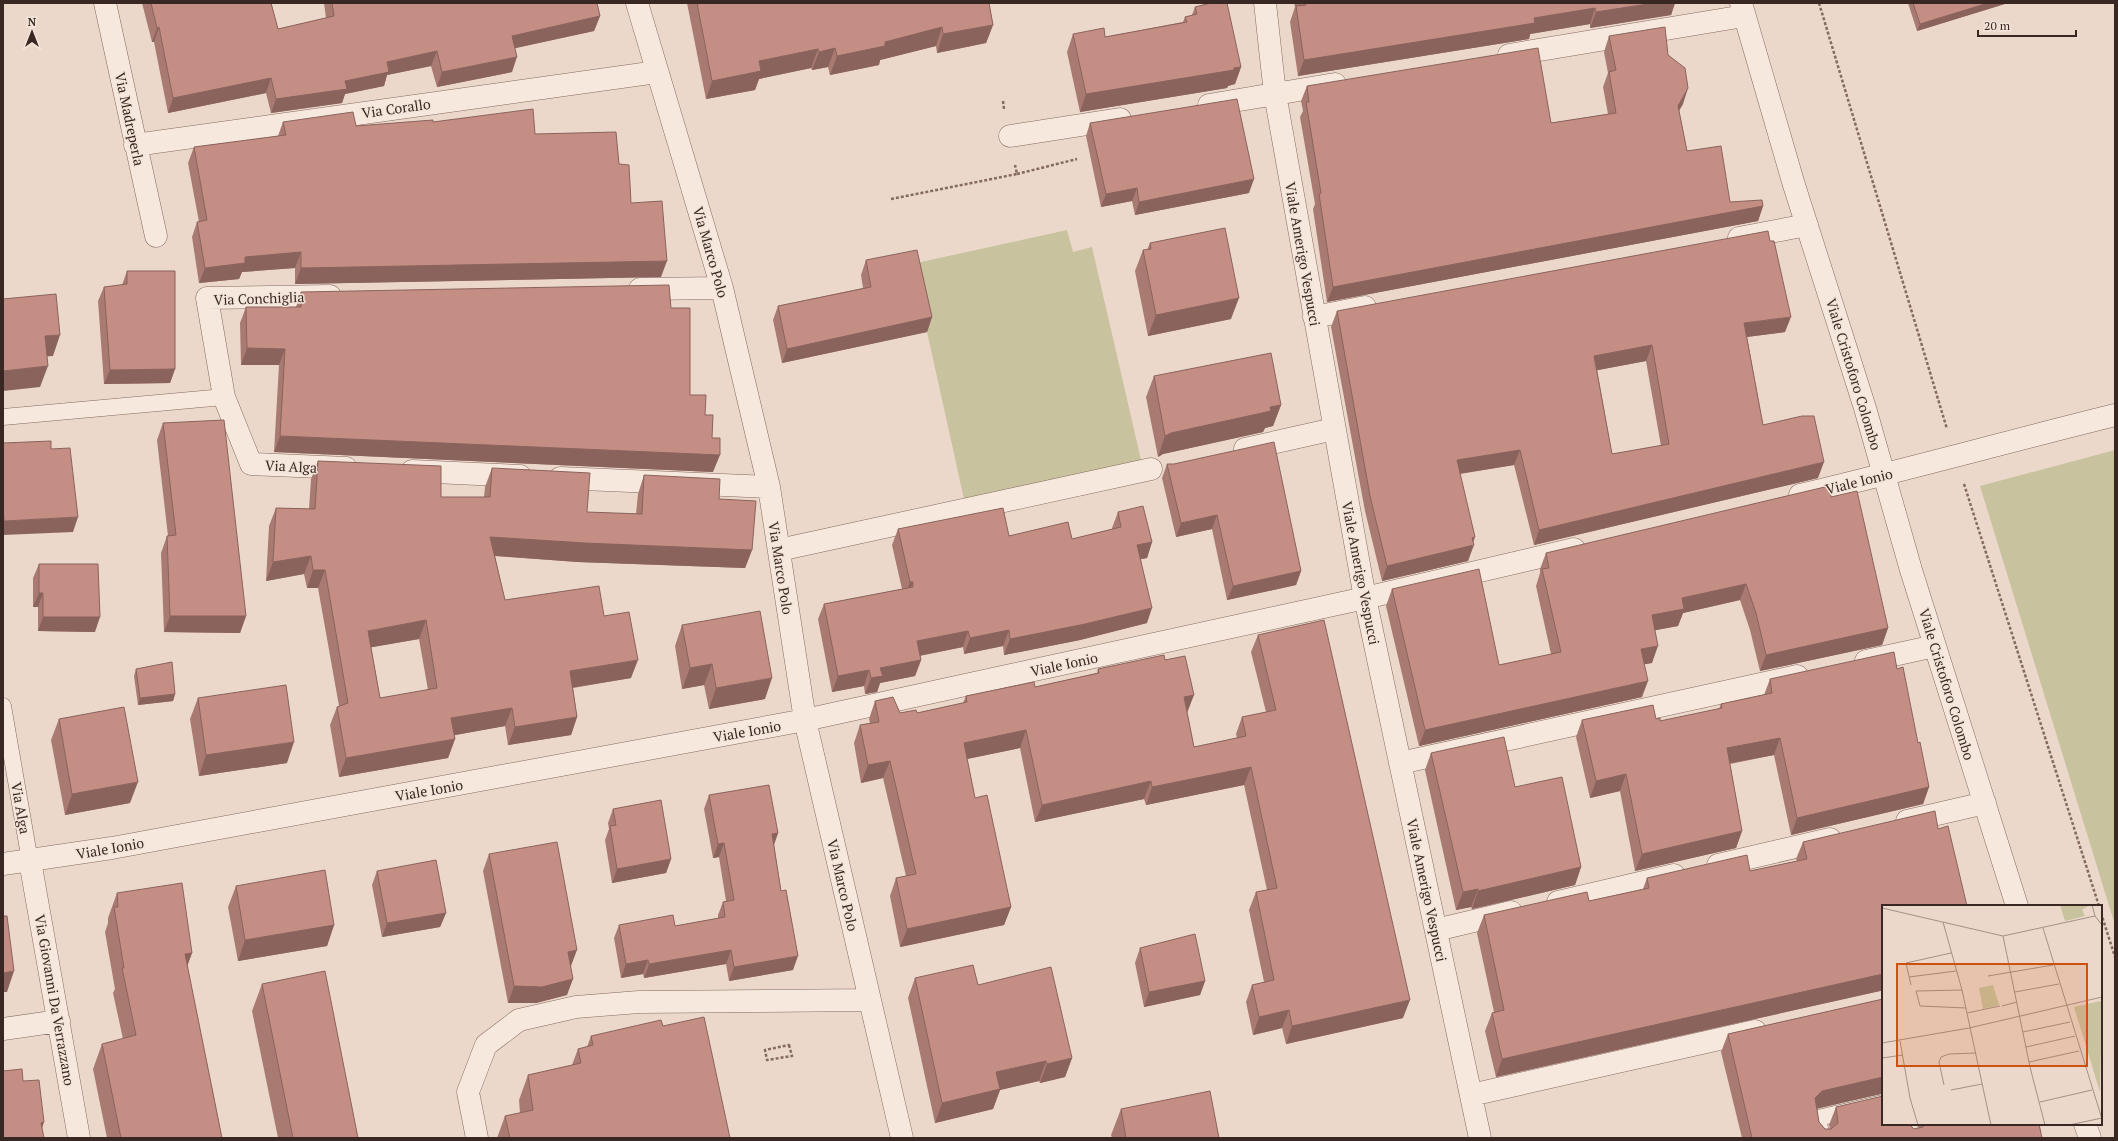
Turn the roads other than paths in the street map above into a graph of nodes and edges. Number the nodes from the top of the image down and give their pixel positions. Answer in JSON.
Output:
{"nodes":[{"id":1,"x":105,"y":3,"type":"edge"},
{"id":2,"x":637,"y":3,"type":"edge"},
{"id":3,"x":1264,"y":3,"type":"edge"},
{"id":4,"x":1743,"y":9,"type":"edge"},
{"id":5,"x":1492,"y":58,"type":"edge"},
{"id":6,"x":657,"y":72,"type":"junction"},
{"id":7,"x":1352,"y":81,"type":"edge"},
{"id":8,"x":1274,"y":94,"type":"junction"},
{"id":9,"x":1190,"y":108,"type":"edge"},
{"id":10,"x":1143,"y":115,"type":"edge"},
{"id":11,"x":1010,"y":136,"type":"road end"},
{"id":12,"x":136,"y":144,"type":"junction"},
{"id":13,"x":1807,"y":226,"type":"junction"},
{"id":14,"x":156,"y":236,"type":"dead end"},
{"id":15,"x":1719,"y":242,"type":"edge"},
{"id":16,"x":722,"y":288,"type":"junction"},
{"id":17,"x":619,"y":290,"type":"edge"},
{"id":18,"x":350,"y":295,"type":"edge"},
{"id":19,"x":1384,"y":304,"type":"edge"},
{"id":20,"x":1314,"y":317,"type":"junction"},
{"id":21,"x":224,"y":397,"type":"junction"},
{"id":22,"x":2115,"y":415,"type":"edge"},
{"id":23,"x":3,"y":417,"type":"edge"},
{"id":24,"x":1334,"y":429,"type":"junction"},
{"id":25,"x":1227,"y":453,"type":"edge"},
{"id":26,"x":1164,"y":467,"type":"dead end"},
{"id":27,"x":362,"y":469,"type":"edge"},
{"id":28,"x":394,"y":470,"type":"edge"},
{"id":29,"x":1884,"y":475,"type":"junction"},
{"id":30,"x":769,"y":487,"type":"junction"},
{"id":31,"x":1779,"y":500,"type":"edge"},
{"id":32,"x":1595,"y":544,"type":"edge"},
{"id":33,"x":779,"y":550,"type":"junction"},
{"id":34,"x":1365,"y":598,"type":"junction"},
{"id":35,"x":1935,"y":646,"type":"junction"},
{"id":36,"x":1849,"y":665,"type":"edge"},
{"id":37,"x":1818,"y":672,"type":"edge"},
{"id":38,"x":3,"y":706,"type":"edge"},
{"id":39,"x":805,"y":720,"type":"junction"},
{"id":40,"x":1400,"y":763,"type":"junction"},
{"id":41,"x":1984,"y":803,"type":"junction"},
{"id":42,"x":1884,"y":827,"type":"edge"},
{"id":43,"x":1853,"y":834,"type":"edge"},
{"id":44,"x":30,"y":861,"type":"junction"},
{"id":45,"x":3,"y":864,"type":"edge"},
{"id":46,"x":2017,"y":905,"type":"edge"},
{"id":47,"x":1436,"y":930,"type":"junction"},
{"id":48,"x":870,"y":1000,"type":"junction"},
{"id":49,"x":59,"y":1021,"type":"junction"},
{"id":50,"x":1774,"y":1027,"type":"edge"},
{"id":51,"x":3,"y":1029,"type":"edge"},
{"id":52,"x":1471,"y":1095,"type":"junction"},
{"id":53,"x":1882,"y":1103,"type":"edge"},
{"id":54,"x":80,"y":1138,"type":"edge"},
{"id":55,"x":477,"y":1138,"type":"edge"},
{"id":56,"x":902,"y":1138,"type":"edge"},
{"id":57,"x":1480,"y":1138,"type":"edge"},
{"id":58,"x":1822,"y":1138,"type":"edge"}],
"edges":[{"from":1,"to":12,"type":"street","name":"Via Madreperla"},
{"from":2,"to":6,"type":"street","name":"Via Marco Polo"},
{"from":3,"to":8,"type":"street","name":"Viale Amerigo Vespucci"},
{"from":4,"to":5,"type":"street"},
{"from":4,"to":13,"type":"street","name":"Viale Cristoforo Colombo"},
{"from":6,"to":12,"type":"street","name":"Via Corallo"},
{"from":6,"to":16,"type":"street","name":"Via Marco Polo"},
{"from":7,"to":8,"type":"street"},
{"from":8,"to":9,"type":"street"},
{"from":8,"to":20,"type":"street","name":"Viale Amerigo Vespucci"},
{"from":10,"to":11,"type":"street"},
{"from":12,"to":14,"type":"street","name":"Via Madreperla"},
{"from":13,"to":15,"type":"street"},
{"from":13,"to":29,"type":"street","name":"Viale Cristoforo Colombo"},
{"from":16,"to":17,"type":"street"},
{"from":16,"to":30,"type":"street","name":"Via Marco Polo"},
{"from":18,"to":21,"type":"street","name":"Via Conchiglia"},
{"from":19,"to":20,"type":"street"},
{"from":20,"to":24,"type":"street","name":"Viale Amerigo Vespucci"},
{"from":21,"to":23,"type":"lane"},
{"from":21,"to":27,"type":"street","name":"Via Alga"},
{"from":22,"to":29,"type":"street","name":"Viale Ionio"},
{"from":24,"to":25,"type":"street"},
{"from":24,"to":34,"type":"street","name":"Viale Amerigo Vespucci"},
{"from":26,"to":33,"type":"street"},
{"from":28,"to":30,"type":"street"},
{"from":29,"to":31,"type":"street","name":"Viale Ionio"},
{"from":29,"to":35,"type":"street","name":"Viale Cristoforo Colombo"},
{"from":30,"to":33,"type":"street","name":"Via Marco Polo"},
{"from":32,"to":34,"type":"street","name":"Viale Ionio"},
{"from":33,"to":39,"type":"street","name":"Via Marco Polo"},
{"from":34,"to":39,"type":"street","name":"Viale Ionio"},
{"from":34,"to":40,"type":"street","name":"Viale Amerigo Vespucci"},
{"from":35,"to":36,"type":"street"},
{"from":35,"to":41,"type":"street","name":"Viale Cristoforo Colombo"},
{"from":37,"to":40,"type":"street"},
{"from":38,"to":44,"type":"lane","name":"Via Alga"},
{"from":39,"to":44,"type":"street","name":"Viale Ionio"},
{"from":39,"to":48,"type":"street","name":"Via Marco Polo"},
{"from":40,"to":47,"type":"street","name":"Viale Amerigo Vespucci"},
{"from":41,"to":42,"type":"street"},
{"from":41,"to":46,"type":"street","name":"Viale Cristoforo Colombo"},
{"from":43,"to":47,"type":"street"},
{"from":44,"to":45,"type":"street","name":"Viale Ionio"},
{"from":44,"to":49,"type":"street","name":"Via Giovanni Da Verrazzano"},
{"from":47,"to":52,"type":"street","name":"Viale Amerigo Vespucci"},
{"from":48,"to":55,"type":"street"},
{"from":48,"to":56,"type":"street","name":"Via Marco Polo"},
{"from":49,"to":51,"type":"street"},
{"from":49,"to":54,"type":"street","name":"Via Giovanni Da Verrazzano"},
{"from":50,"to":52,"type":"street"},
{"from":52,"to":57,"type":"street","name":"Viale Amerigo Vespucci"},
{"from":53,"to":58,"type":"lane"}]}
